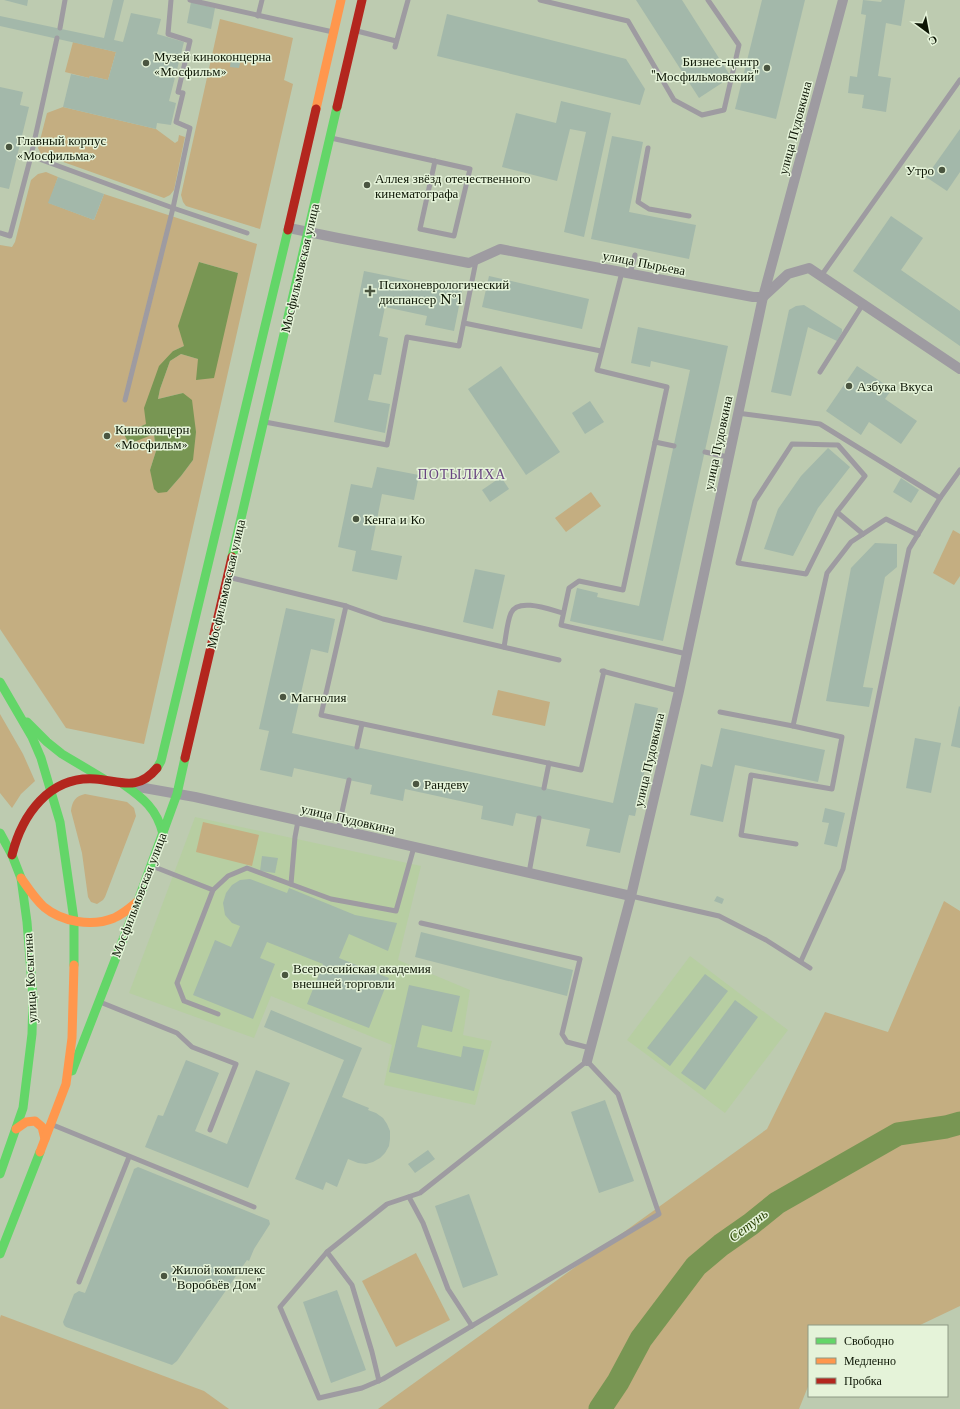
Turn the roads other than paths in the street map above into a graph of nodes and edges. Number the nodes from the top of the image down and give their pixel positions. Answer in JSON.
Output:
{"nodes":[{"id":1,"x":65,"y":0,"type":"edge"},
{"id":2,"x":171,"y":0,"type":"edge"},
{"id":3,"x":190,"y":0,"type":"edge"},
{"id":4,"x":262,"y":0,"type":"edge"},
{"id":5,"x":341,"y":0,"type":"edge"},
{"id":6,"x":362,"y":0,"type":"edge"},
{"id":7,"x":408,"y":0,"type":"edge"},
{"id":8,"x":540,"y":0,"type":"edge"},
{"id":9,"x":708,"y":0,"type":"edge"},
{"id":10,"x":843,"y":0,"type":"edge"},
{"id":11,"x":258,"y":16,"type":"junction"},
{"id":12,"x":60,"y":28,"type":"dead end"},
{"id":13,"x":355,"y":31,"type":"junction"},
{"id":14,"x":334,"y":32,"type":"junction"},
{"id":15,"x":57,"y":38,"type":"dead end"},
{"id":16,"x":960,"y":80,"type":"edge"},
{"id":17,"x":331,"y":138,"type":"junction"},
{"id":18,"x":648,"y":148,"type":"dead end"},
{"id":19,"x":31,"y":156,"type":"junction"},
{"id":20,"x":435,"y":161,"type":"junction"},
{"id":21,"x":173,"y":208,"type":"junction"},
{"id":22,"x":689,"y":216,"type":"dead end"},
{"id":23,"x":289,"y":228,"type":"junction"},
{"id":24,"x":309,"y":232,"type":"junction"},
{"id":25,"x":0,"y":233,"type":"edge"},
{"id":26,"x":247,"y":233,"type":"dead end"},
{"id":27,"x":635,"y":255,"type":"dead end"},
{"id":28,"x":477,"y":259,"type":"junction"},
{"id":29,"x":626,"y":273,"type":"junction"},
{"id":30,"x":821,"y":276,"type":"junction"},
{"id":31,"x":763,"y":297,"type":"junction"},
{"id":32,"x":863,"y":304,"type":"junction"},
{"id":33,"x":464,"y":323,"type":"junction"},
{"id":34,"x":602,"y":351,"type":"junction"},
{"id":35,"x":960,"y":369,"type":"edge"},
{"id":36,"x":820,"y":372,"type":"dead end"},
{"id":37,"x":125,"y":400,"type":"dead end"},
{"id":38,"x":737,"y":413,"type":"junction"},
{"id":39,"x":264,"y":422,"type":"junction"},
{"id":40,"x":655,"y":442,"type":"junction"},
{"id":41,"x":674,"y":446,"type":"dead end"},
{"id":42,"x":704,"y":452,"type":"dead end"},
{"id":43,"x":728,"y":457,"type":"junction"},
{"id":44,"x":960,"y":470,"type":"edge"},
{"id":45,"x":940,"y":498,"type":"junction"},
{"id":46,"x":837,"y":512,"type":"junction"},
{"id":47,"x":863,"y":534,"type":"junction"},
{"id":48,"x":918,"y":534,"type":"junction"},
{"id":49,"x":227,"y":577,"type":"junction"},
{"id":50,"x":346,"y":606,"type":"junction"},
{"id":51,"x":564,"y":613,"type":"junction"},
{"id":52,"x":504,"y":647,"type":"junction"},
{"id":53,"x":686,"y":654,"type":"junction"},
{"id":54,"x":559,"y":660,"type":"dead end"},
{"id":55,"x":0,"y":682,"type":"edge"},
{"id":56,"x":679,"y":690,"type":"junction"},
{"id":57,"x":720,"y":712,"type":"dead end"},
{"id":58,"x":21,"y":716,"type":"junction"},
{"id":59,"x":362,"y":724,"type":"junction"},
{"id":60,"x":793,"y":726,"type":"junction"},
{"id":61,"x":357,"y":747,"type":"dead end"},
{"id":62,"x":549,"y":763,"type":"junction"},
{"id":63,"x":105,"y":780,"type":"junction"},
{"id":64,"x":350,"y":780,"type":"dead end"},
{"id":65,"x":123,"y":784,"type":"junction"},
{"id":66,"x":544,"y":788,"type":"dead end"},
{"id":67,"x":51,"y":791,"type":"junction"},
{"id":68,"x":177,"y":794,"type":"junction"},
{"id":69,"x":539,"y":818,"type":"dead end"},
{"id":70,"x":298,"y":821,"type":"junction"},
{"id":71,"x":338,"y":830,"type":"junction"},
{"id":72,"x":0,"y":834,"type":"edge"},
{"id":73,"x":163,"y":834,"type":"junction"},
{"id":74,"x":796,"y":844,"type":"dead end"},
{"id":75,"x":414,"y":847,"type":"junction"},
{"id":76,"x":12,"y":855,"type":"junction"},
{"id":77,"x":151,"y":866,"type":"junction"},
{"id":78,"x":529,"y":873,"type":"junction"},
{"id":79,"x":21,"y":878,"type":"junction"},
{"id":80,"x":291,"y":884,"type":"junction"},
{"id":81,"x":213,"y":890,"type":"junction"},
{"id":82,"x":630,"y":896,"type":"junction"},
{"id":83,"x":138,"y":901,"type":"junction"},
{"id":84,"x":74,"y":920,"type":"junction"},
{"id":85,"x":421,"y":923,"type":"dead end"},
{"id":86,"x":801,"y":961,"type":"junction"},
{"id":87,"x":810,"y":968,"type":"dead end"},
{"id":88,"x":99,"y":1002,"type":"junction"},
{"id":89,"x":218,"y":1014,"type":"dead end"},
{"id":90,"x":590,"y":1048,"type":"junction"},
{"id":91,"x":587,"y":1061,"type":"junction"},
{"id":92,"x":66,"y":1084,"type":"junction"},
{"id":93,"x":51,"y":1124,"type":"junction"},
{"id":94,"x":16,"y":1129,"type":"junction"},
{"id":95,"x":210,"y":1130,"type":"dead end"},
{"id":96,"x":45,"y":1139,"type":"junction"},
{"id":97,"x":129,"y":1157,"type":"junction"},
{"id":98,"x":0,"y":1174,"type":"edge"},
{"id":99,"x":409,"y":1197,"type":"junction"},
{"id":100,"x":254,"y":1207,"type":"dead end"},
{"id":101,"x":328,"y":1252,"type":"junction"},
{"id":102,"x":0,"y":1254,"type":"edge"},
{"id":103,"x":79,"y":1282,"type":"dead end"},
{"id":104,"x":472,"y":1326,"type":"junction"},
{"id":105,"x":379,"y":1382,"type":"junction"}],
"edges":[{"from":1,"to":12,"type":"lane"},
{"from":2,"to":21,"type":"lane"},
{"from":3,"to":11,"type":"lane"},
{"from":4,"to":11,"type":"lane"},
{"from":5,"to":14,"type":"main road","name":"Мосфильмовская улица"},
{"from":6,"to":13,"type":"main road","name":"Мосфильмовская улица"},
{"from":7,"to":13,"type":"lane"},
{"from":8,"to":9,"type":"lane"},
{"from":10,"to":31,"type":"street","name":"улица Пудовкина"},
{"from":11,"to":14,"type":"lane"},
{"from":13,"to":17,"type":"main road","name":"Мосфильмовская улица"},
{"from":14,"to":23,"type":"main road","name":"Мосфильмовская улица"},
{"from":15,"to":19,"type":"lane"},
{"from":16,"to":30,"type":"lane"},
{"from":17,"to":20,"type":"lane"},
{"from":17,"to":24,"type":"main road","name":"Мосфильмовская улица"},
{"from":18,"to":22,"type":"lane"},
{"from":19,"to":21,"type":"lane"},
{"from":19,"to":25,"type":"lane"},
{"from":20,"to":20,"type":"lane"},
{"from":21,"to":26,"type":"lane"},
{"from":21,"to":37,"type":"lane"},
{"from":23,"to":24,"type":"street","name":"улица Пырьева"},
{"from":23,"to":65,"type":"main road","name":"Мосфильмовская улица"},
{"from":24,"to":28,"type":"street","name":"улица Пырьева"},
{"from":24,"to":39,"type":"main road","name":"Мосфильмовская улица"},
{"from":27,"to":29,"type":"lane"},
{"from":28,"to":29,"type":"street","name":"улица Пырьева"},
{"from":28,"to":33,"type":"lane"},
{"from":29,"to":31,"type":"street","name":"улица Пырьева"},
{"from":29,"to":34,"type":"lane"},
{"from":30,"to":31,"type":"street"},
{"from":30,"to":32,"type":"street"},
{"from":31,"to":38,"type":"street","name":"улица Пудовкина"},
{"from":32,"to":35,"type":"street"},
{"from":32,"to":36,"type":"lane"},
{"from":33,"to":34,"type":"lane"},
{"from":33,"to":39,"type":"lane"},
{"from":34,"to":40,"type":"lane"},
{"from":38,"to":43,"type":"street","name":"улица Пудовкина"},
{"from":38,"to":45,"type":"lane"},
{"from":39,"to":49,"type":"main road","name":"Мосфильмовская улица"},
{"from":40,"to":41,"type":"lane"},
{"from":40,"to":51,"type":"lane"},
{"from":42,"to":43,"type":"lane"},
{"from":43,"to":53,"type":"street","name":"улица Пудовкина"},
{"from":44,"to":45,"type":"lane"},
{"from":45,"to":48,"type":"lane"},
{"from":46,"to":46,"type":"lane"},
{"from":46,"to":47,"type":"lane"},
{"from":47,"to":48,"type":"lane"},
{"from":47,"to":60,"type":"lane"},
{"from":48,"to":86,"type":"lane"},
{"from":49,"to":50,"type":"lane"},
{"from":49,"to":68,"type":"main road","name":"Мосфильмовская улица"},
{"from":50,"to":52,"type":"lane"},
{"from":50,"to":59,"type":"lane"},
{"from":51,"to":52,"type":"lane"},
{"from":51,"to":53,"type":"lane"},
{"from":52,"to":54,"type":"lane"},
{"from":53,"to":56,"type":"street","name":"улица Пудовкина"},
{"from":55,"to":58,"type":"main road"},
{"from":56,"to":62,"type":"lane"},
{"from":56,"to":82,"type":"street","name":"улица Пудовкина"},
{"from":57,"to":60,"type":"lane"},
{"from":58,"to":63,"type":"main road"},
{"from":58,"to":67,"type":"main road"},
{"from":59,"to":61,"type":"lane"},
{"from":59,"to":62,"type":"lane"},
{"from":60,"to":74,"type":"lane"},
{"from":62,"to":66,"type":"lane"},
{"from":63,"to":65,"type":"main road"},
{"from":63,"to":67,"type":"main road"},
{"from":64,"to":71,"type":"lane"},
{"from":65,"to":68,"type":"street","name":"улица Пудовкина"},
{"from":65,"to":73,"type":"main road"},
{"from":67,"to":76,"type":"main road"},
{"from":67,"to":84,"type":"main road"},
{"from":68,"to":70,"type":"street","name":"улица Пудовкина"},
{"from":68,"to":73,"type":"main road","name":"Мосфильмовская улица"},
{"from":69,"to":78,"type":"lane"},
{"from":70,"to":71,"type":"street","name":"улица Пудовкина"},
{"from":70,"to":80,"type":"lane"},
{"from":71,"to":75,"type":"street","name":"улица Пудовкина"},
{"from":72,"to":76,"type":"main road","name":"улица Косыгина"},
{"from":73,"to":77,"type":"main road","name":"Мосфильмовская улица"},
{"from":75,"to":78,"type":"street","name":"улица Пудовкина"},
{"from":75,"to":80,"type":"lane"},
{"from":76,"to":79,"type":"main road","name":"улица Косыгина"},
{"from":77,"to":81,"type":"lane"},
{"from":77,"to":83,"type":"main road","name":"Мосфильмовская улица"},
{"from":78,"to":82,"type":"street","name":"улица Пудовкина"},
{"from":79,"to":84,"type":"main road","name":"улица Косыгина"},
{"from":79,"to":94,"type":"main road","name":"улица Косыгина"},
{"from":80,"to":81,"type":"lane"},
{"from":81,"to":89,"type":"lane"},
{"from":82,"to":86,"type":"lane"},
{"from":82,"to":90,"type":"street","name":"улица Пудовкина"},
{"from":83,"to":84,"type":"main road","name":"улица Косыгина"},
{"from":83,"to":88,"type":"main road","name":"Мосфильмовская улица"},
{"from":84,"to":92,"type":"main road"},
{"from":85,"to":90,"type":"lane"},
{"from":86,"to":87,"type":"lane"},
{"from":88,"to":92,"type":"main road","name":"Мосфильмовская улица"},
{"from":88,"to":95,"type":"lane"},
{"from":90,"to":91,"type":"street","name":"улица Пудовкина"},
{"from":91,"to":99,"type":"lane"},
{"from":91,"to":104,"type":"lane"},
{"from":92,"to":93,"type":"main road","name":"Мосфильмовская улица"},
{"from":93,"to":96,"type":"main road","name":"Мосфильмовская улица"},
{"from":93,"to":97,"type":"lane"},
{"from":94,"to":96,"type":"main road"},
{"from":94,"to":98,"type":"main road","name":"улица Косыгина"},
{"from":96,"to":102,"type":"main road","name":"Мосфильмовская улица"},
{"from":97,"to":100,"type":"lane"},
{"from":97,"to":103,"type":"lane"},
{"from":99,"to":101,"type":"lane"},
{"from":99,"to":104,"type":"lane"},
{"from":101,"to":105,"type":"lane"},
{"from":101,"to":105,"type":"lane"},
{"from":104,"to":105,"type":"lane"}]}
